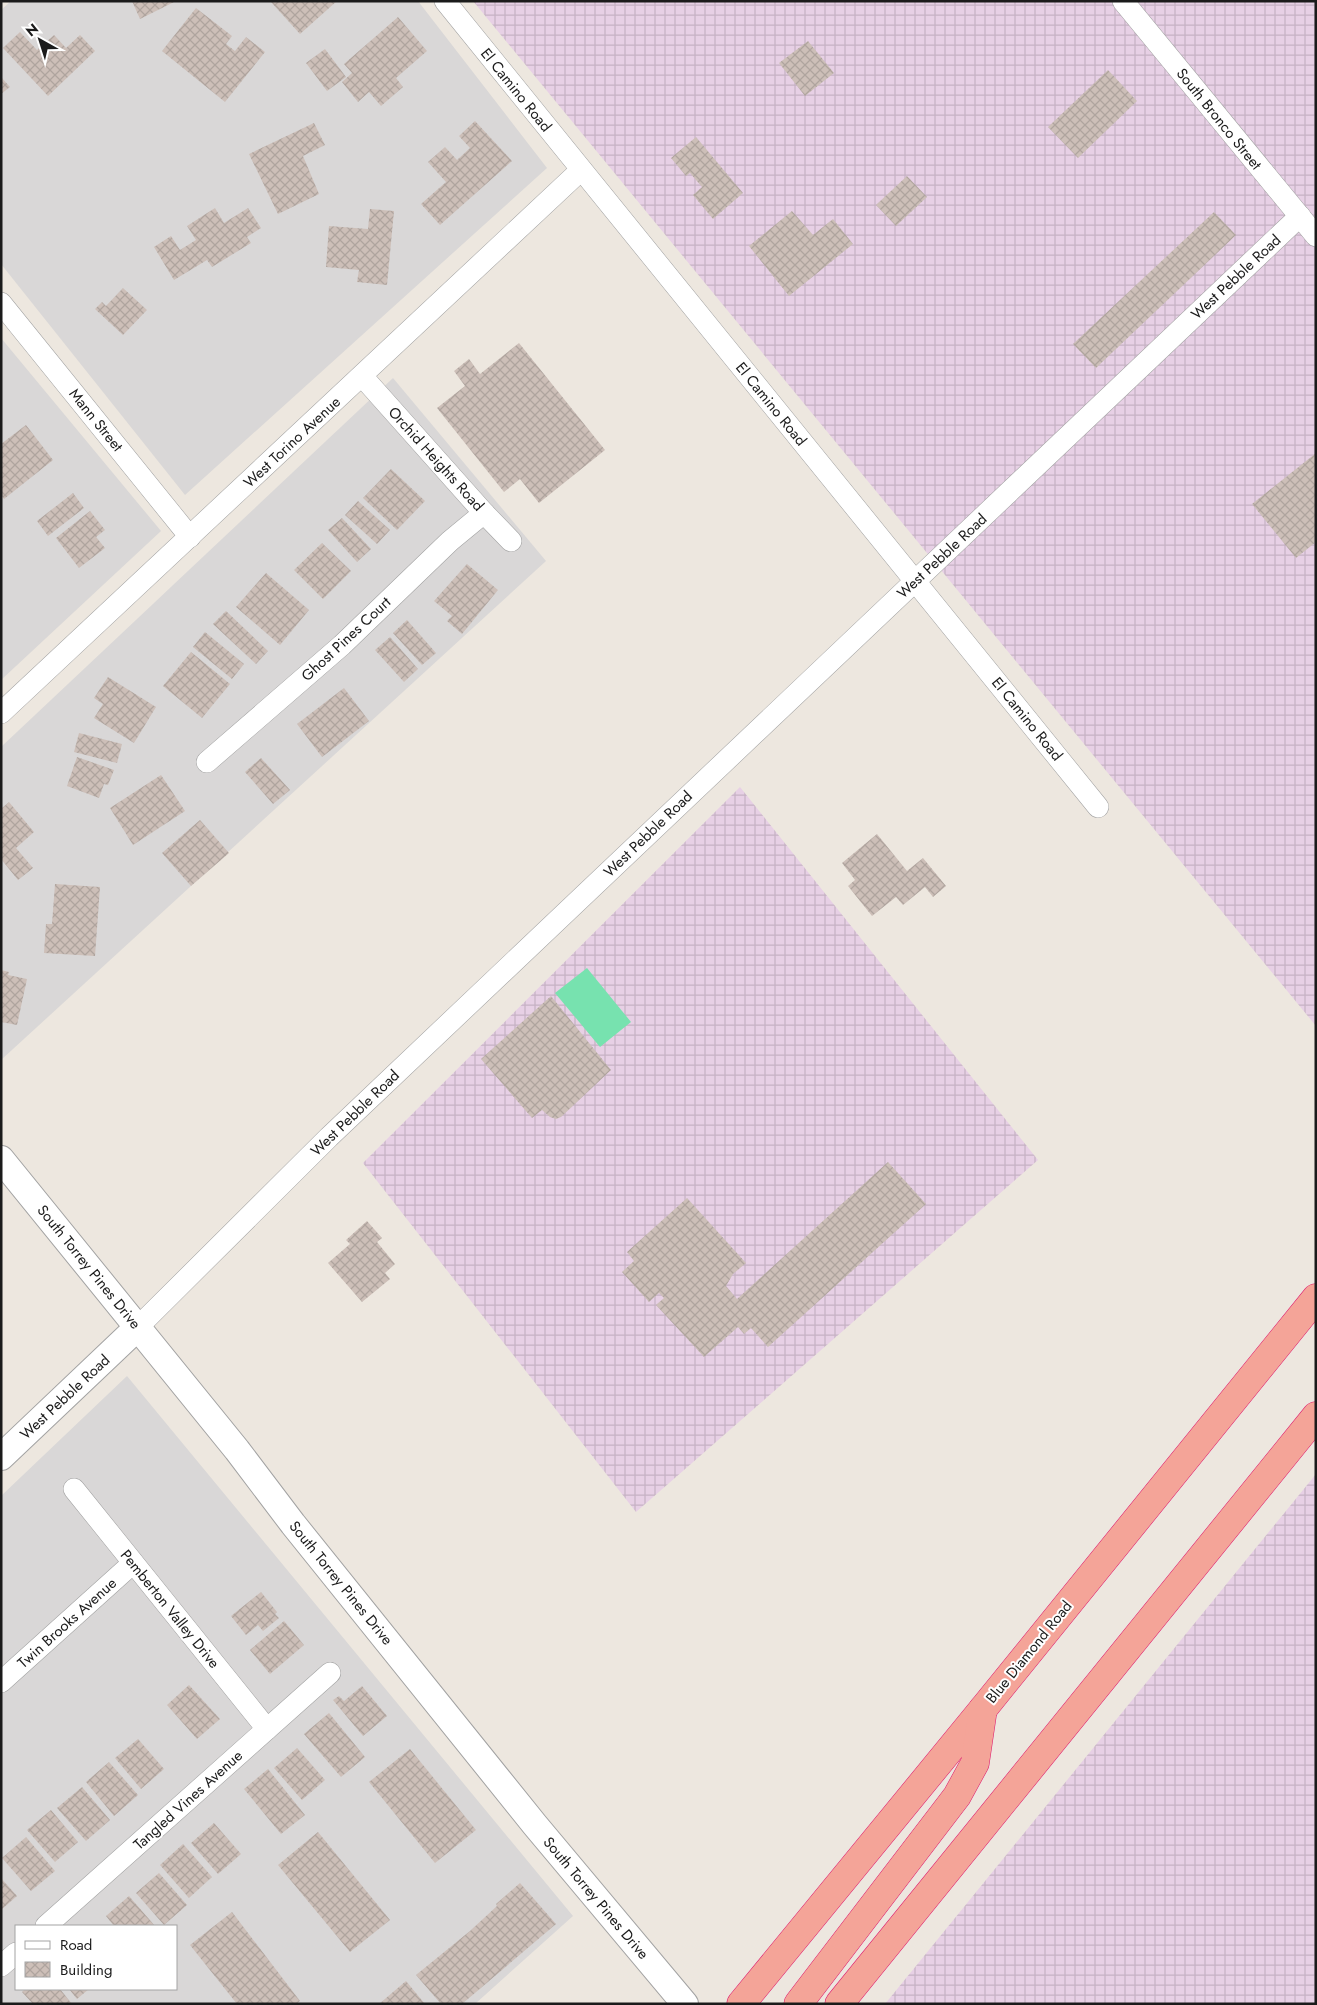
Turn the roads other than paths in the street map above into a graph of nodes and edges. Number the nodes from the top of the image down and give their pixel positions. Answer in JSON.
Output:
{"nodes":[{"id":1,"x":445,"y":1,"type":"edge"},
{"id":2,"x":1123,"y":1,"type":"edge"},
{"id":3,"x":582,"y":170,"type":"junction"},
{"id":4,"x":1300,"y":216,"type":"junction"},
{"id":5,"x":1316,"y":236,"type":"edge"},
{"id":6,"x":1,"y":303,"type":"edge"},
{"id":7,"x":362,"y":376,"type":"junction"},
{"id":8,"x":484,"y":513,"type":"junction"},
{"id":9,"x":190,"y":537,"type":"junction"},
{"id":10,"x":512,"y":541,"type":"dead end"},
{"id":11,"x":915,"y":581,"type":"junction"},
{"id":12,"x":1,"y":713,"type":"edge"},
{"id":13,"x":207,"y":762,"type":"dead end"},
{"id":14,"x":1098,"y":807,"type":"dead end"},
{"id":15,"x":1,"y":1159,"type":"edge"},
{"id":16,"x":1316,"y":1298,"type":"edge"},
{"id":17,"x":138,"y":1328,"type":"junction"},
{"id":18,"x":1316,"y":1416,"type":"edge"},
{"id":19,"x":1,"y":1457,"type":"edge"},
{"id":20,"x":74,"y":1488,"type":"dead end"},
{"id":21,"x":133,"y":1563,"type":"junction"},
{"id":22,"x":330,"y":1673,"type":"dead end"},
{"id":23,"x":1,"y":1682,"type":"edge"},
{"id":24,"x":983,"y":1709,"type":"junction"},
{"id":25,"x":267,"y":1729,"type":"junction"},
{"id":26,"x":47,"y":1925,"type":"edge"},
{"id":27,"x":15,"y":1954,"type":"edge"},
{"id":28,"x":1,"y":1966,"type":"edge"},
{"id":29,"x":686,"y":2004,"type":"edge"},
{"id":30,"x":741,"y":2004,"type":"edge"},
{"id":31,"x":798,"y":2004,"type":"edge"},
{"id":32,"x":839,"y":2004,"type":"edge"}],
"edges":[{"from":1,"to":3,"type":"street","name":"El Camino Road"},
{"from":2,"to":4,"type":"street","name":"South Bronco Street"},
{"from":3,"to":7,"type":"street","name":"West Torino Avenue"},
{"from":3,"to":11,"type":"street","name":"El Camino Road"},
{"from":4,"to":5,"type":"street","name":"South Bronco Street"},
{"from":4,"to":11,"type":"street","name":"West Pebble Road"},
{"from":6,"to":9,"type":"street","name":"Mann Street"},
{"from":7,"to":8,"type":"street","name":"Orchid Heights Road"},
{"from":7,"to":9,"type":"street","name":"West Torino Avenue"},
{"from":8,"to":10,"type":"street","name":"Orchid Heights Road"},
{"from":8,"to":13,"type":"street","name":"Ghost Pines Court"},
{"from":9,"to":12,"type":"street","name":"West Torino Avenue"},
{"from":11,"to":14,"type":"street","name":"El Camino Road"},
{"from":11,"to":17,"type":"street","name":"West Pebble Road"},
{"from":15,"to":17,"type":"street","name":"South Torrey Pines Drive"},
{"from":16,"to":24,"type":"highway","name":"Blue Diamond Road"},
{"from":17,"to":19,"type":"street","name":"West Pebble Road"},
{"from":17,"to":29,"type":"street","name":"South Torrey Pines Drive"},
{"from":18,"to":32,"type":"highway"},
{"from":20,"to":21,"type":"street","name":"Pemberton Valley Drive"},
{"from":21,"to":23,"type":"street","name":"Twin Brooks Avenue"},
{"from":21,"to":25,"type":"street","name":"Pemberton Valley Drive"},
{"from":22,"to":25,"type":"street","name":"Tangled Vines Avenue"},
{"from":24,"to":30,"type":"highway","name":"Blue Diamond Road"},
{"from":24,"to":31,"type":"highway"},
{"from":25,"to":26,"type":"street","name":"Tangled Vines Avenue"},
{"from":27,"to":28,"type":"street"}]}
